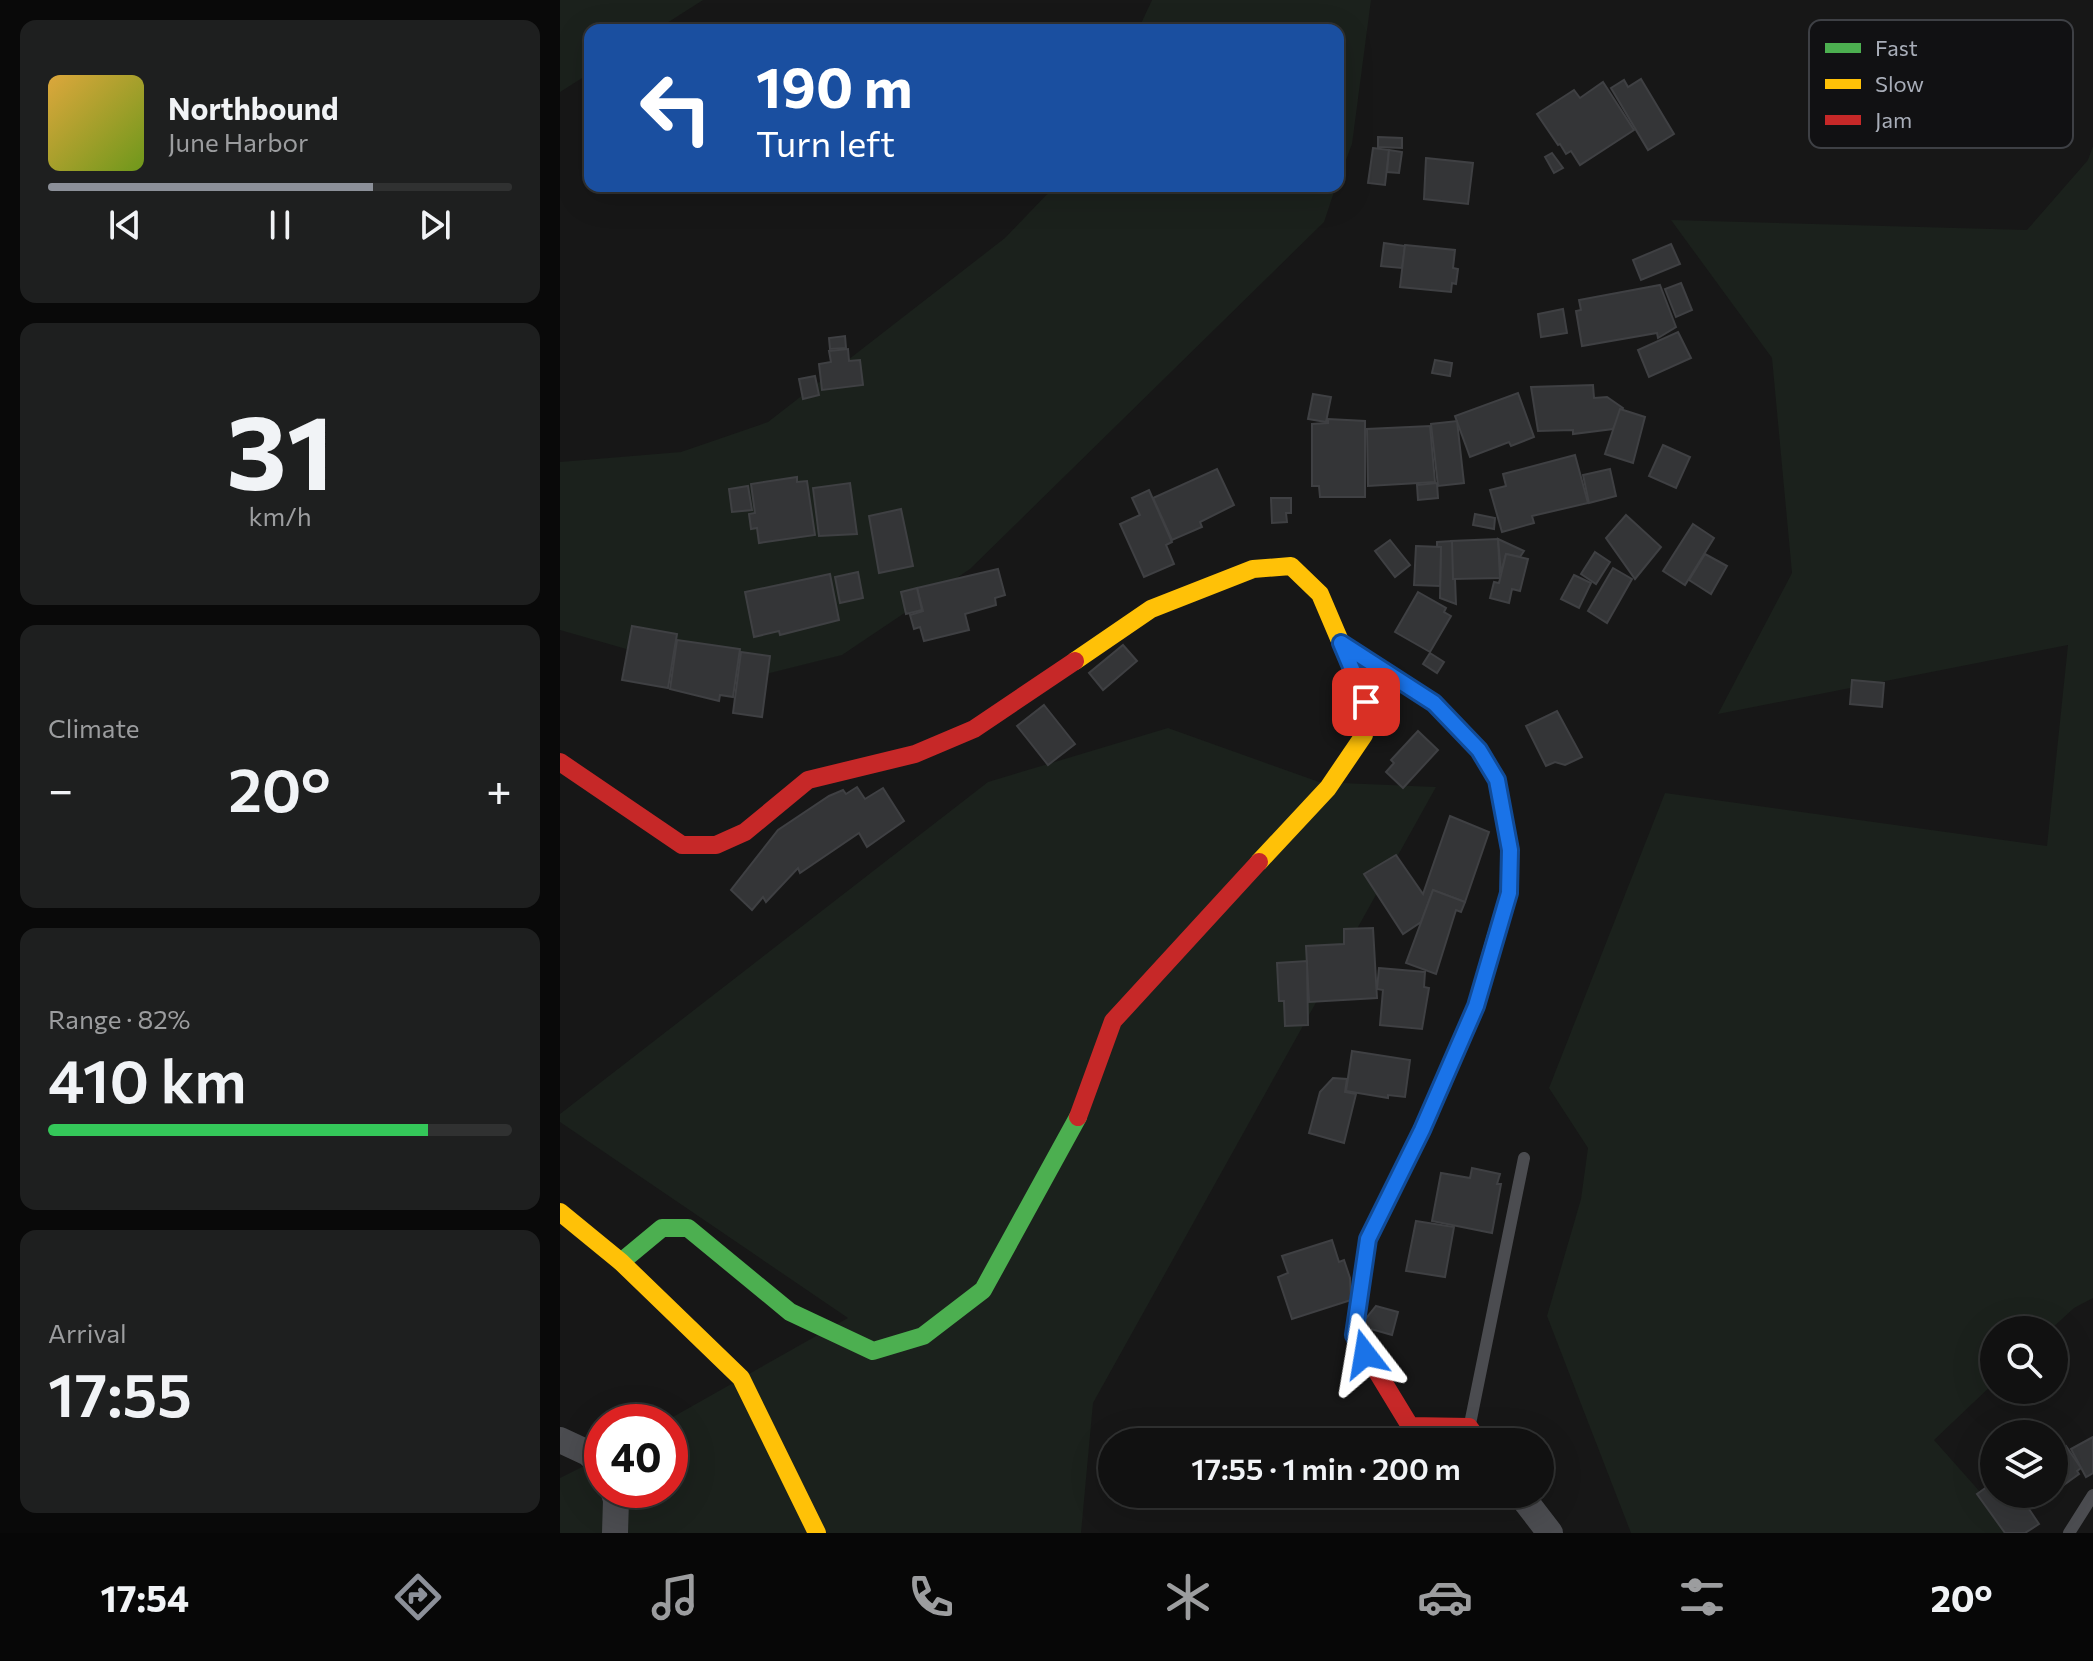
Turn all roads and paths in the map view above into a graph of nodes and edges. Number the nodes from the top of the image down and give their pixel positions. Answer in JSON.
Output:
{"nodes":[{"id":1,"x":1341,"y":643,"type":"junction"},
{"id":2,"x":560,"y":762,"type":"edge"},
{"id":3,"x":1524,"y":1158,"type":"dead end"},
{"id":4,"x":560,"y":1212,"type":"edge"},
{"id":5,"x":621,"y":1262,"type":"junction"},
{"id":6,"x":1426,"y":1428,"type":"edge"},
{"id":7,"x":1476,"y":1428,"type":"edge"},
{"id":8,"x":560,"y":1440,"type":"edge"},
{"id":9,"x":584,"y":1451,"type":"edge"},
{"id":10,"x":2093,"y":1495,"type":"edge"},
{"id":11,"x":616,"y":1508,"type":"edge"},
{"id":12,"x":1531,"y":1508,"type":"edge"},
{"id":13,"x":615,"y":1533,"type":"edge"},
{"id":14,"x":817,"y":1533,"type":"edge"},
{"id":15,"x":1550,"y":1533,"type":"edge"},
{"id":16,"x":2069,"y":1533,"type":"edge"}],
"edges":[{"from":1,"to":2,"type":"street"},
{"from":1,"to":5,"type":"street"},
{"from":1,"to":6,"type":"street"},
{"from":3,"to":7,"type":"lane"},
{"from":4,"to":5,"type":"street"},
{"from":5,"to":14,"type":"street"},
{"from":8,"to":9,"type":"street"},
{"from":10,"to":16,"type":"lane"},
{"from":11,"to":13,"type":"street"},
{"from":12,"to":15,"type":"street"}]}
